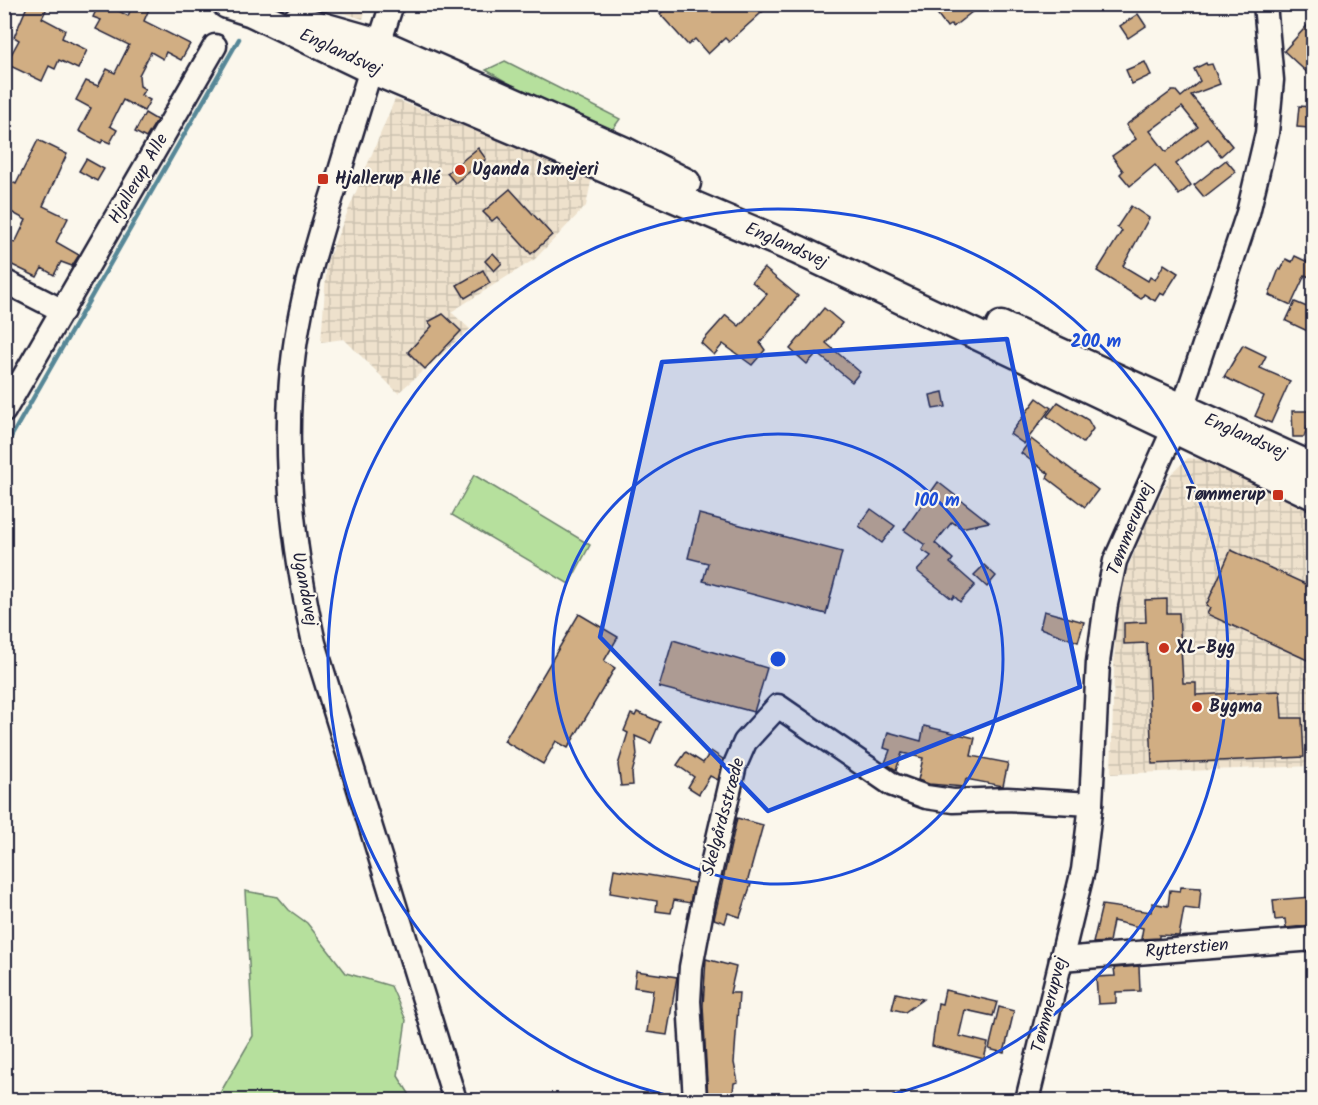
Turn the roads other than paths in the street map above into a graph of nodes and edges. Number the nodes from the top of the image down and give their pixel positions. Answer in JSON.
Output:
{"nodes":[{"id":1,"x":392,"y":4,"type":"edge"},
{"id":2,"x":1265,"y":4,"type":"edge"},
{"id":3,"x":239,"y":8,"type":"edge"},
{"id":4,"x":215,"y":46,"type":"dead end"},
{"id":5,"x":375,"y":56,"type":"junction"},
{"id":6,"x":4,"y":281,"type":"edge"},
{"id":7,"x":63,"y":311,"type":"junction"},
{"id":8,"x":4,"y":411,"type":"edge"},
{"id":9,"x":1178,"y":419,"type":"junction"},
{"id":10,"x":1314,"y":468,"type":"edge"},
{"id":11,"x":1314,"y":495,"type":"edge"},
{"id":12,"x":1091,"y":804,"type":"junction"},
{"id":13,"x":1314,"y":939,"type":"edge"},
{"id":14,"x":1061,"y":959,"type":"junction"},
{"id":15,"x":455,"y":1101,"type":"edge"},
{"id":16,"x":694,"y":1101,"type":"edge"},
{"id":17,"x":1027,"y":1101,"type":"edge"}],
"edges":[{"from":1,"to":5,"type":"street","name":"Ugandavej"},
{"from":2,"to":9,"type":"street","name":"Tømmerupvej"},
{"from":3,"to":5,"type":"main road","name":"Englandsvej"},
{"from":4,"to":7,"type":"street","name":"Hjallerup Alle"},
{"from":5,"to":9,"type":"main road","name":"Englandsvej"},
{"from":5,"to":15,"type":"street","name":"Ugandavej"},
{"from":6,"to":7,"type":"street"},
{"from":7,"to":8,"type":"street","name":"Hjallerup Alle"},
{"from":9,"to":10,"type":"main road","name":"Englandsvej"},
{"from":9,"to":11,"type":"main road","name":"Englandsvej"},
{"from":9,"to":12,"type":"street","name":"Tømmerupvej"},
{"from":12,"to":14,"type":"street","name":"Tømmerupvej"},
{"from":12,"to":16,"type":"street","name":"Skelgårdsstræde"},
{"from":13,"to":14,"type":"street","name":"Rytterstien"},
{"from":14,"to":17,"type":"street","name":"Tømmerupvej"}]}
